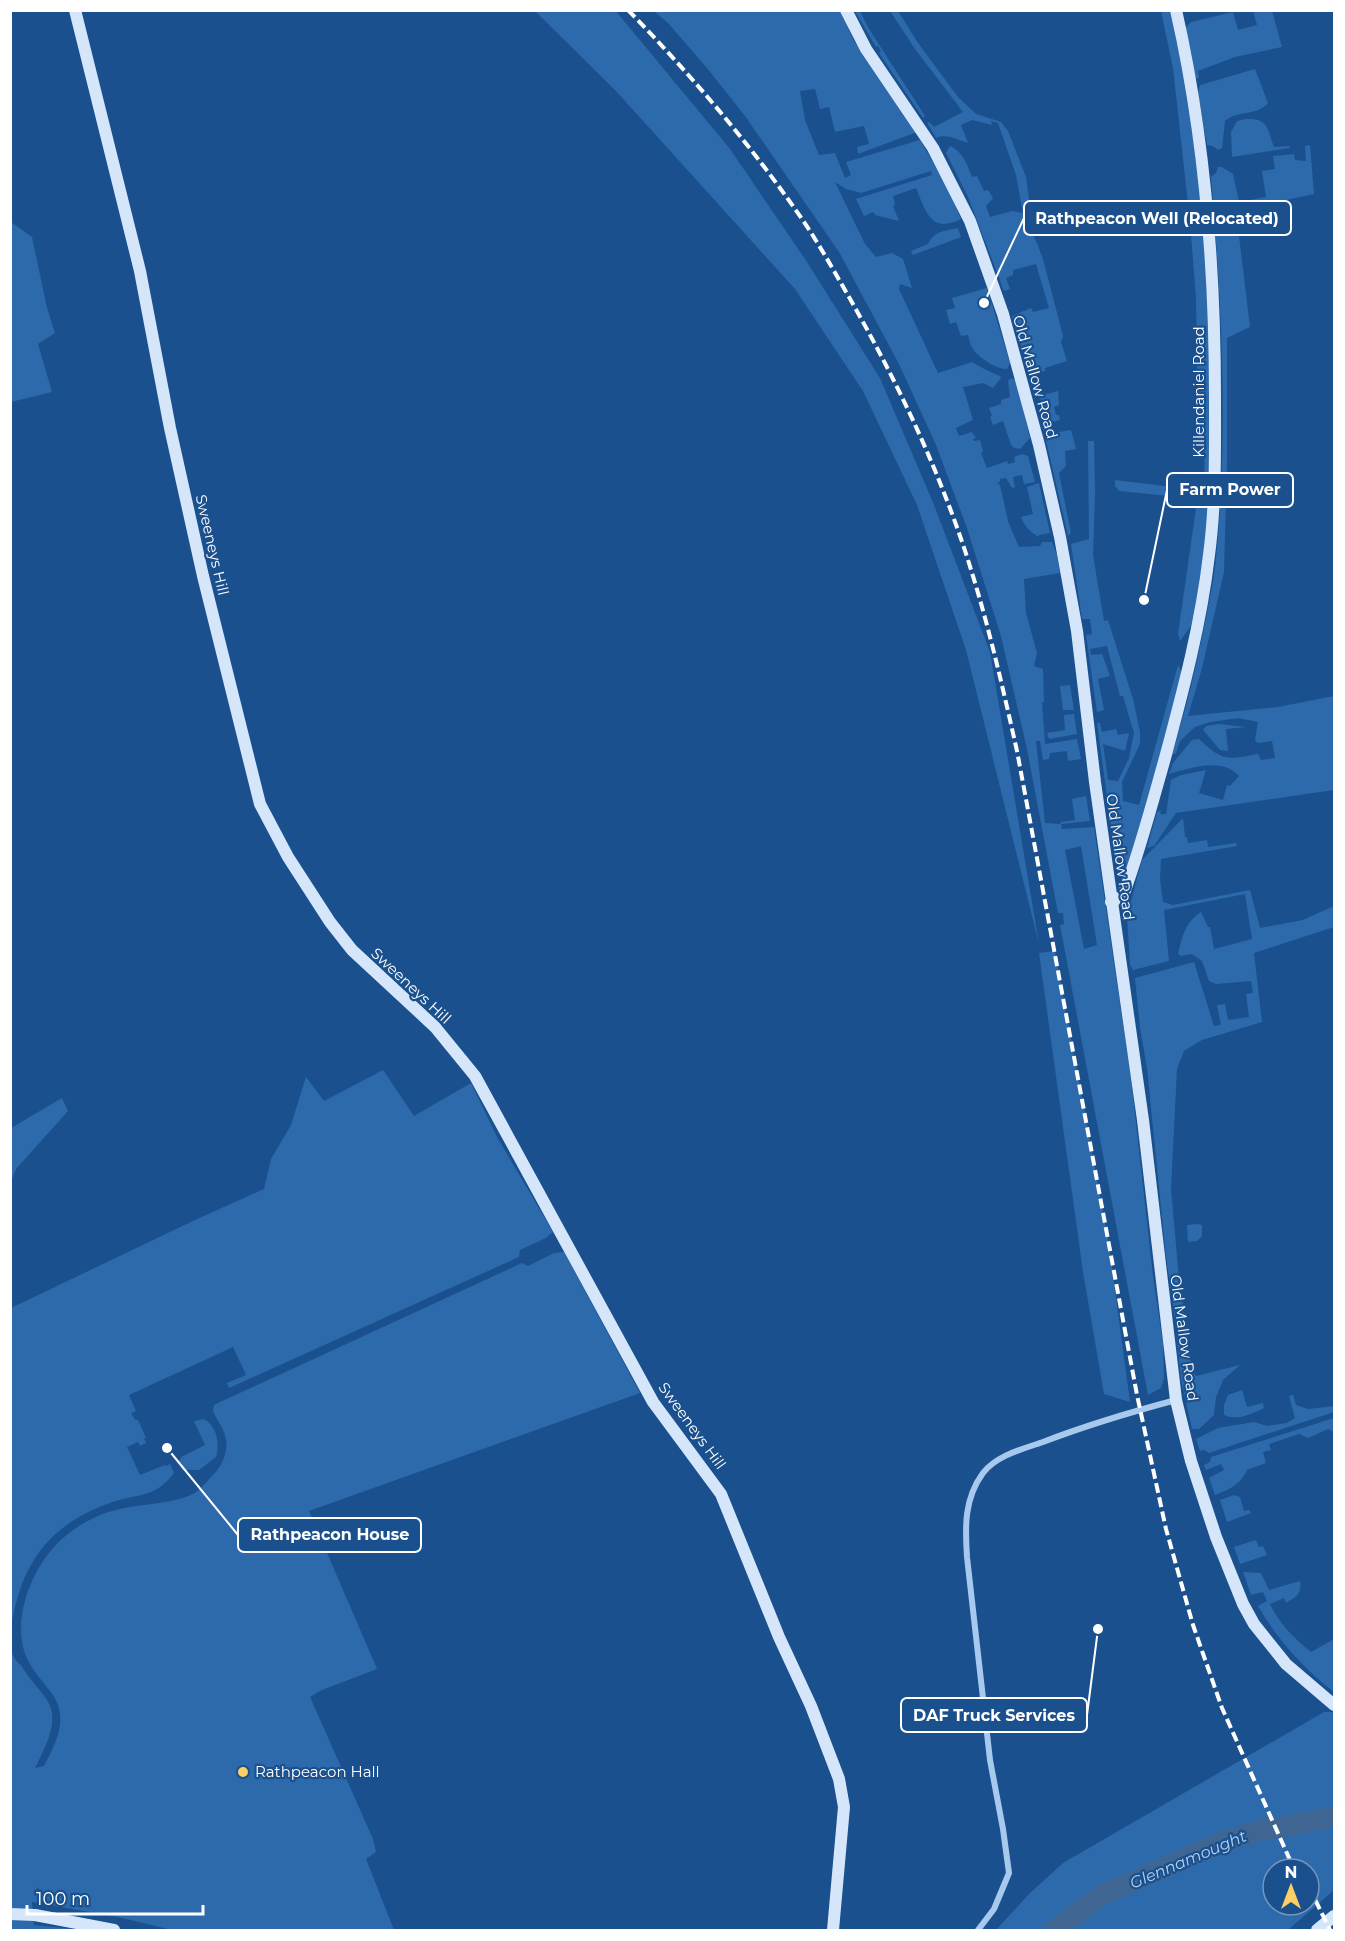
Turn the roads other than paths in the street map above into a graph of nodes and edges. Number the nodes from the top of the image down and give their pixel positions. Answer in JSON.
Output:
{"nodes":[{"id":1,"x":75,"y":10,"type":"edge"},
{"id":2,"x":846,"y":10,"type":"edge"},
{"id":3,"x":1176,"y":10,"type":"edge"},
{"id":4,"x":1111,"y":902,"type":"junction"},
{"id":5,"x":1176,"y":1400,"type":"junction"},
{"id":6,"x":1335,"y":1705,"type":"edge"},
{"id":7,"x":10,"y":1914,"type":"edge"},
{"id":8,"x":1335,"y":1916,"type":"edge"},
{"id":9,"x":114,"y":1930,"type":"edge"},
{"id":10,"x":833,"y":1930,"type":"edge"},
{"id":11,"x":978,"y":1930,"type":"edge"},
{"id":12,"x":1317,"y":1930,"type":"edge"}],
"edges":[{"from":1,"to":10,"type":"street","name":"Sweeneys Hill"},
{"from":2,"to":4,"type":"street","name":"Old Mallow Road"},
{"from":3,"to":4,"type":"street","name":"Killendaniel Road"},
{"from":4,"to":5,"type":"street","name":"Old Mallow Road"},
{"from":5,"to":6,"type":"street","name":"Old Mallow Road"},
{"from":5,"to":11,"type":"street"},
{"from":7,"to":9,"type":"street"},
{"from":8,"to":12,"type":"street"}]}
